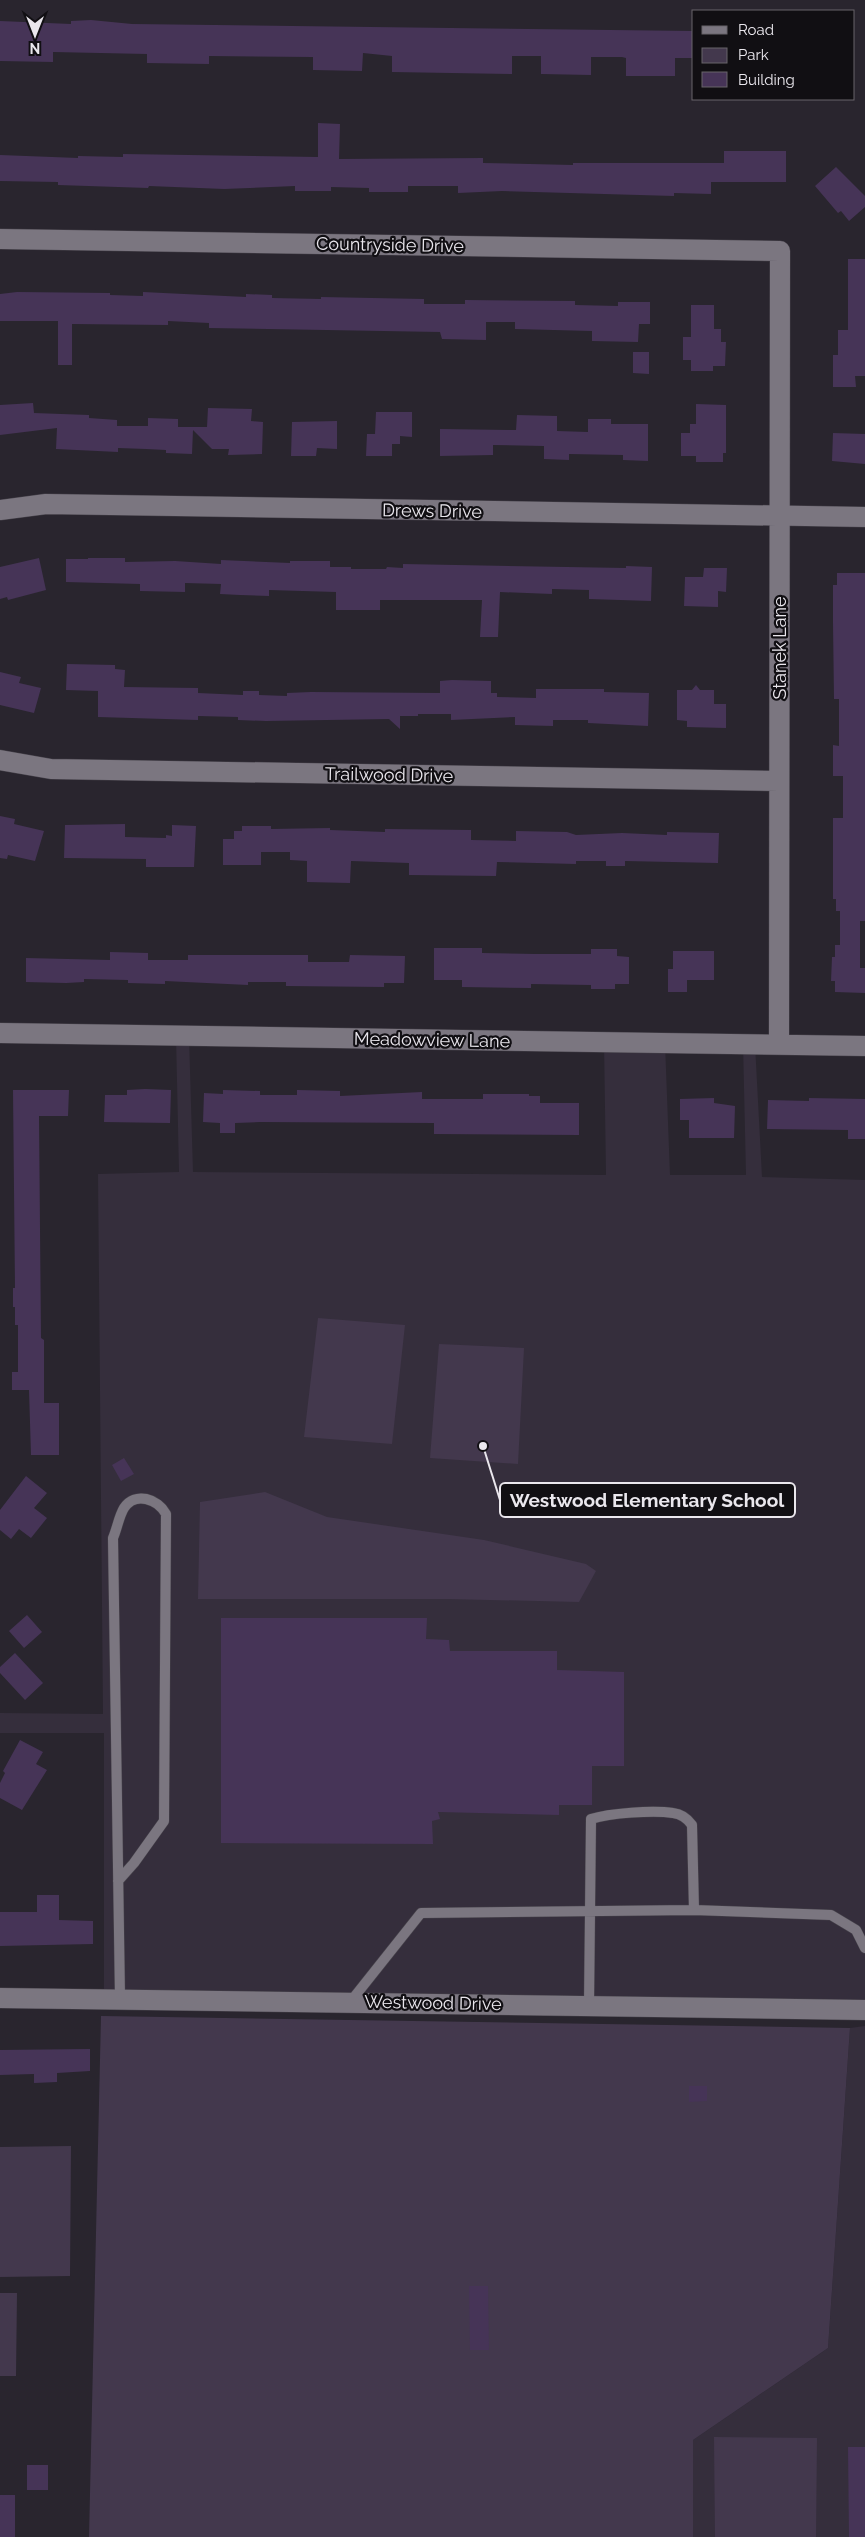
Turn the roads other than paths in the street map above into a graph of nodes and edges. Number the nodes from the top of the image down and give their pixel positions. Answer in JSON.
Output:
{"nodes":[{"id":1,"x":0,"y":238,"type":"edge"},
{"id":2,"x":780,"y":251,"type":"joint"},
{"id":3,"x":0,"y":510,"type":"edge"},
{"id":4,"x":780,"y":516,"type":"junction"},
{"id":5,"x":865,"y":517,"type":"edge"},
{"id":6,"x":0,"y":760,"type":"edge"},
{"id":7,"x":779,"y":781,"type":"junction"},
{"id":8,"x":0,"y":1034,"type":"edge"},
{"id":9,"x":779,"y":1044,"type":"junction"},
{"id":10,"x":865,"y":1046,"type":"edge"},
{"id":11,"x":118,"y":1881,"type":"junction"},
{"id":12,"x":694,"y":1910,"type":"junction"},
{"id":13,"x":588,"y":1911,"type":"junction"},
{"id":14,"x":865,"y":1948,"type":"edge"},
{"id":15,"x":0,"y":1998,"type":"edge"},
{"id":16,"x":120,"y":1998,"type":"junction"},
{"id":17,"x":351,"y":2002,"type":"junction"},
{"id":18,"x":589,"y":2005,"type":"junction"},
{"id":19,"x":865,"y":2010,"type":"edge"}],
"edges":[{"from":1,"to":2,"type":"street","name":"Countryside Drive"},
{"from":2,"to":4,"type":"street","name":"Stanek Lane"},
{"from":3,"to":4,"type":"street","name":"Drews Drive"},
{"from":4,"to":5,"type":"street","name":"Drews Drive"},
{"from":4,"to":7,"type":"street","name":"Stanek Lane"},
{"from":6,"to":7,"type":"street","name":"Trailwood Drive"},
{"from":7,"to":9,"type":"street","name":"Stanek Lane"},
{"from":8,"to":9,"type":"street","name":"Meadowview Lane"},
{"from":9,"to":10,"type":"street","name":"Meadowview Lane"},
{"from":11,"to":11,"type":"lane"},
{"from":11,"to":16,"type":"lane"},
{"from":12,"to":13,"type":"lane"},
{"from":12,"to":13,"type":"lane"},
{"from":12,"to":14,"type":"lane"},
{"from":13,"to":17,"type":"lane"},
{"from":13,"to":18,"type":"lane"},
{"from":15,"to":16,"type":"street","name":"Westwood Drive"},
{"from":16,"to":17,"type":"street","name":"Westwood Drive"},
{"from":17,"to":18,"type":"street","name":"Westwood Drive"},
{"from":18,"to":19,"type":"street","name":"Westwood Drive"}]}
